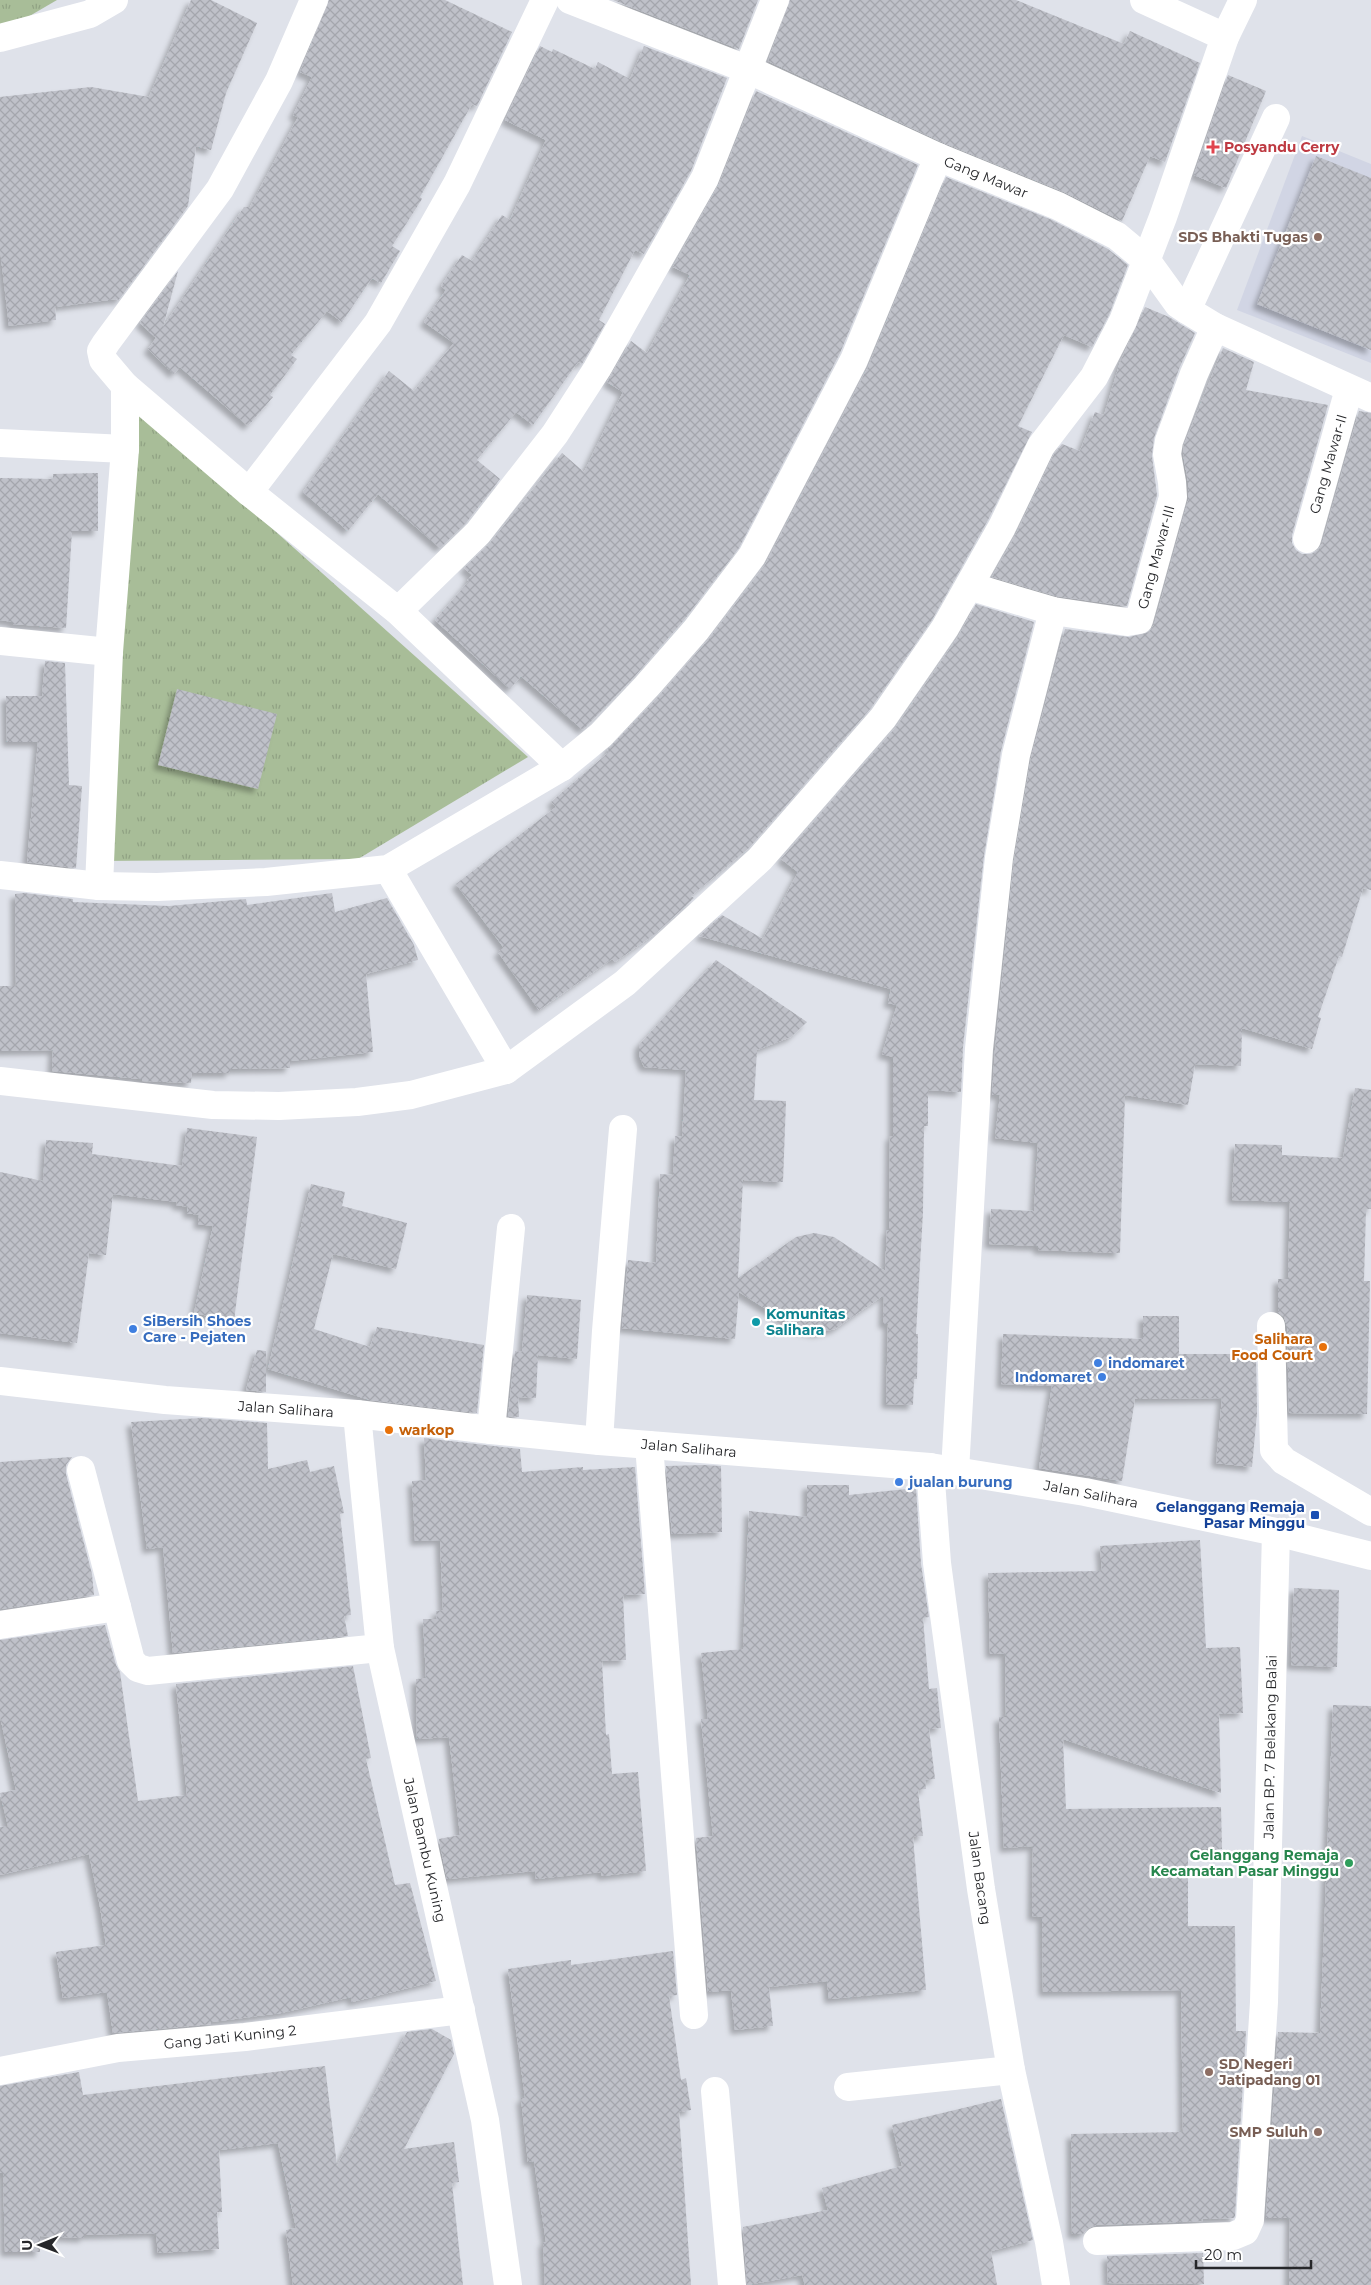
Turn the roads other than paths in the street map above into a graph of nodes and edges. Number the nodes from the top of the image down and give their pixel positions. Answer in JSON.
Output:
{"nodes":[{"id":1,"x":114,"y":0,"type":"edge"},
{"id":2,"x":314,"y":0,"type":"edge"},
{"id":3,"x":545,"y":0,"type":"edge"},
{"id":4,"x":570,"y":0,"type":"edge"},
{"id":5,"x":775,"y":0,"type":"edge"},
{"id":6,"x":1144,"y":0,"type":"edge"},
{"id":7,"x":1244,"y":0,"type":"edge"},
{"id":8,"x":0,"y":38,"type":"edge"},
{"id":9,"x":1226,"y":38,"type":"junction"},
{"id":10,"x":749,"y":70,"type":"junction"},
{"id":11,"x":1276,"y":118,"type":"dead end"},
{"id":12,"x":938,"y":157,"type":"junction"},
{"id":13,"x":1147,"y":261,"type":"junction"},
{"id":14,"x":1187,"y":310,"type":"junction"},
{"id":15,"x":1215,"y":327,"type":"junction"},
{"id":16,"x":125,"y":386,"type":"junction"},
{"id":17,"x":1360,"y":393,"type":"edge"},
{"id":18,"x":0,"y":443,"type":"edge"},
{"id":19,"x":125,"y":449,"type":"junction"},
{"id":20,"x":249,"y":492,"type":"junction"},
{"id":21,"x":1307,"y":539,"type":"dead end"},
{"id":22,"x":969,"y":586,"type":"junction"},
{"id":23,"x":398,"y":611,"type":"junction"},
{"id":24,"x":1053,"y":611,"type":"junction"},
{"id":25,"x":0,"y":641,"type":"edge"},
{"id":26,"x":109,"y":652,"type":"junction"},
{"id":27,"x":562,"y":767,"type":"junction"},
{"id":28,"x":388,"y":869,"type":"junction"},
{"id":29,"x":0,"y":875,"type":"edge"},
{"id":30,"x":99,"y":886,"type":"junction"},
{"id":31,"x":506,"y":1070,"type":"junction"},
{"id":32,"x":0,"y":1081,"type":"edge"},
{"id":33,"x":623,"y":1129,"type":"dead end"},
{"id":34,"x":511,"y":1228,"type":"dead end"},
{"id":35,"x":1271,"y":1326,"type":"dead end"},
{"id":36,"x":0,"y":1381,"type":"edge"},
{"id":37,"x":357,"y":1414,"type":"junction"},
{"id":38,"x":491,"y":1430,"type":"junction"},
{"id":39,"x":599,"y":1440,"type":"junction"},
{"id":40,"x":649,"y":1445,"type":"junction"},
{"id":41,"x":943,"y":1469,"type":"junction"},
{"id":42,"x":81,"y":1470,"type":"dead end"},
{"id":43,"x":1371,"y":1512,"type":"edge"},
{"id":44,"x":1276,"y":1532,"type":"junction"},
{"id":45,"x":1371,"y":1556,"type":"edge"},
{"id":46,"x":117,"y":1607,"type":"junction"},
{"id":47,"x":0,"y":1625,"type":"edge"},
{"id":48,"x":380,"y":1648,"type":"junction"},
{"id":49,"x":461,"y":2010,"type":"junction"},
{"id":50,"x":694,"y":2015,"type":"dead end"},
{"id":51,"x":1011,"y":2070,"type":"junction"},
{"id":52,"x":0,"y":2071,"type":"edge"},
{"id":53,"x":848,"y":2087,"type":"dead end"},
{"id":54,"x":715,"y":2091,"type":"dead end"},
{"id":55,"x":1097,"y":2241,"type":"dead end"},
{"id":56,"x":508,"y":2285,"type":"edge"},
{"id":57,"x":732,"y":2285,"type":"edge"},
{"id":58,"x":1056,"y":2285,"type":"edge"}],
"edges":[{"from":1,"to":8,"type":"street"},
{"from":2,"to":16,"type":"street"},
{"from":3,"to":20,"type":"street"},
{"from":4,"to":10,"type":"street","name":"Gang Mawar"},
{"from":5,"to":10,"type":"street"},
{"from":6,"to":9,"type":"street"},
{"from":7,"to":9,"type":"street"},
{"from":9,"to":13,"type":"street"},
{"from":10,"to":12,"type":"street","name":"Gang Mawar"},
{"from":10,"to":23,"type":"street"},
{"from":11,"to":14,"type":"street"},
{"from":12,"to":13,"type":"street","name":"Gang Mawar"},
{"from":12,"to":27,"type":"street"},
{"from":13,"to":14,"type":"street","name":"Gang Mawar"},
{"from":13,"to":22,"type":"street"},
{"from":14,"to":15,"type":"street","name":"Gang Mawar"},
{"from":15,"to":17,"type":"street","name":"Gang Mawar"},
{"from":15,"to":24,"type":"street","name":"Gang Mawar-III"},
{"from":16,"to":19,"type":"street"},
{"from":16,"to":20,"type":"street"},
{"from":17,"to":21,"type":"street","name":"Gang Mawar-II"},
{"from":18,"to":19,"type":"street"},
{"from":19,"to":26,"type":"street"},
{"from":20,"to":23,"type":"street"},
{"from":22,"to":24,"type":"street"},
{"from":22,"to":31,"type":"street"},
{"from":23,"to":27,"type":"street"},
{"from":24,"to":41,"type":"street","name":"Jalan Bacang"},
{"from":25,"to":26,"type":"street"},
{"from":26,"to":30,"type":"street"},
{"from":27,"to":28,"type":"street"},
{"from":28,"to":30,"type":"street"},
{"from":28,"to":31,"type":"street"},
{"from":29,"to":30,"type":"street"},
{"from":31,"to":32,"type":"street"},
{"from":33,"to":39,"type":"street"},
{"from":34,"to":38,"type":"street"},
{"from":35,"to":43,"type":"street"},
{"from":36,"to":37,"type":"street","name":"Jalan Salihara"},
{"from":37,"to":38,"type":"street","name":"Jalan Salihara"},
{"from":37,"to":48,"type":"street","name":"Jalan Bambu Kuning"},
{"from":38,"to":39,"type":"street","name":"Jalan Salihara"},
{"from":39,"to":40,"type":"street","name":"Jalan Salihara"},
{"from":40,"to":41,"type":"street","name":"Jalan Salihara"},
{"from":40,"to":50,"type":"street"},
{"from":41,"to":44,"type":"street","name":"Jalan Salihara"},
{"from":41,"to":51,"type":"street","name":"Jalan Bacang"},
{"from":42,"to":46,"type":"street"},
{"from":44,"to":45,"type":"street","name":"Jalan Salihara"},
{"from":44,"to":55,"type":"street","name":"Jalan BP. 7 Belakang Balai"},
{"from":46,"to":47,"type":"street"},
{"from":46,"to":48,"type":"street"},
{"from":48,"to":49,"type":"street","name":"Jalan Bambu Kuning"},
{"from":49,"to":52,"type":"street","name":"Gang Jati Kuning 2"},
{"from":49,"to":56,"type":"street","name":"Jalan Bambu Kuning"},
{"from":51,"to":53,"type":"street"},
{"from":51,"to":58,"type":"street","name":"Jalan Bacang"},
{"from":54,"to":57,"type":"street"}]}
